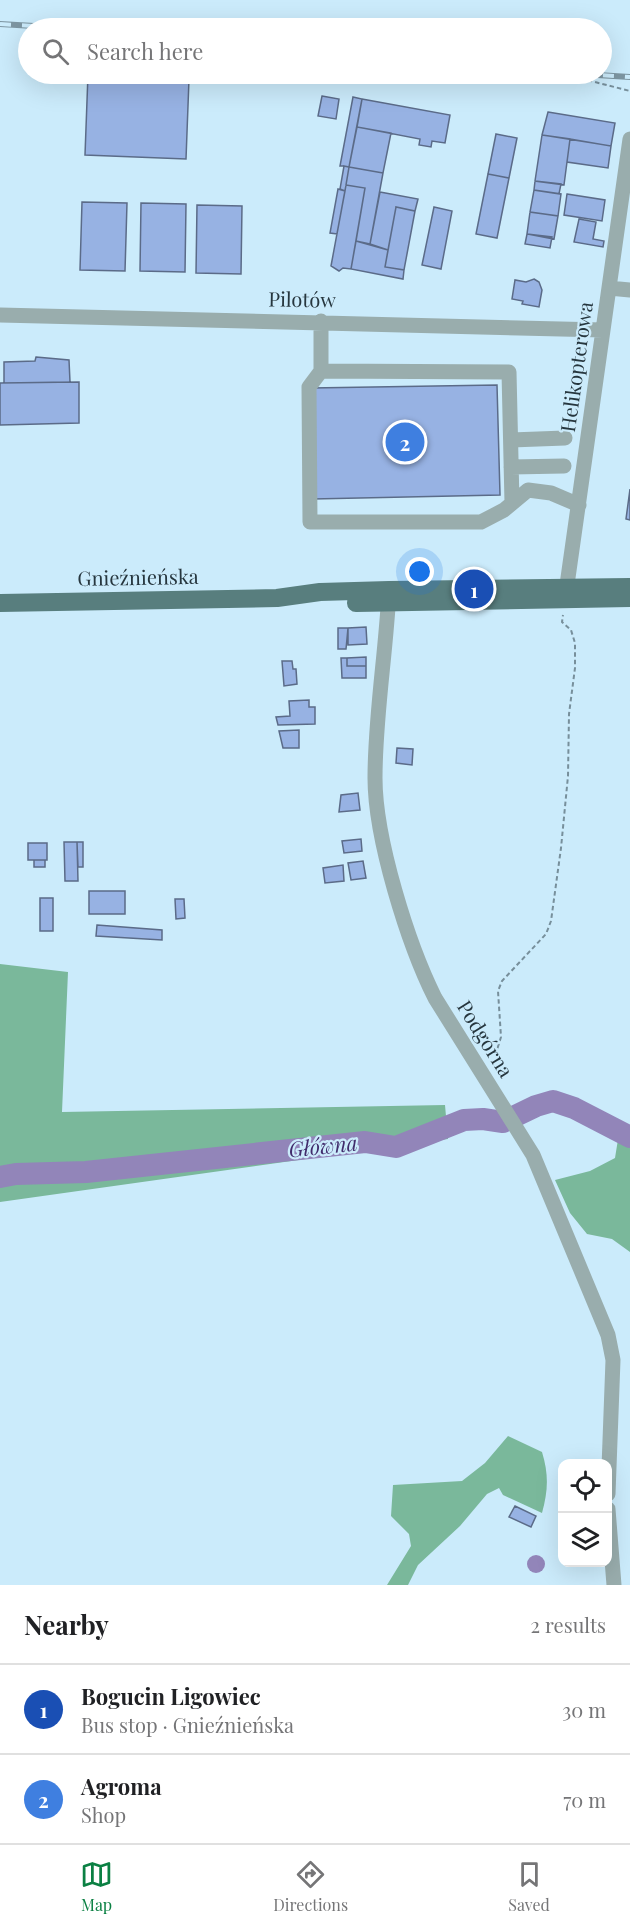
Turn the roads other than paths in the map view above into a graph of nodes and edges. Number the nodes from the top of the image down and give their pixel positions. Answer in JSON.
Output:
{"nodes":[{"id":1,"x":630,"y":139,"type":"edge"},
{"id":2,"x":609,"y":288,"type":"junction"},
{"id":3,"x":630,"y":290,"type":"edge"},
{"id":4,"x":0,"y":315,"type":"edge"},
{"id":5,"x":321,"y":321,"type":"junction"},
{"id":6,"x":603,"y":330,"type":"junction"},
{"id":7,"x":321,"y":371,"type":"junction"},
{"id":8,"x":565,"y":438,"type":"dead end"},
{"id":9,"x":511,"y":440,"type":"junction"},
{"id":10,"x":564,"y":466,"type":"dead end"},
{"id":11,"x":511,"y":467,"type":"junction"},
{"id":12,"x":512,"y":503,"type":"junction"},
{"id":13,"x":579,"y":504,"type":"junction"},
{"id":14,"x":630,"y":587,"type":"edge"},
{"id":15,"x":566,"y":593,"type":"junction"},
{"id":16,"x":389,"y":596,"type":"junction"},
{"id":17,"x":630,"y":598,"type":"edge"},
{"id":18,"x":0,"y":603,"type":"edge"},
{"id":19,"x":610,"y":1459,"type":"edge"},
{"id":20,"x":608,"y":1513,"type":"edge"},
{"id":21,"x":614,"y":1585,"type":"edge"}],
"edges":[{"from":1,"to":2,"type":"street","name":"Helikopterowa"},
{"from":2,"to":3,"type":"street"},
{"from":2,"to":6,"type":"street","name":"Helikopterowa"},
{"from":4,"to":5,"type":"street","name":"Pilotów"},
{"from":5,"to":6,"type":"street","name":"Pilotów"},
{"from":5,"to":7,"type":"street"},
{"from":6,"to":13,"type":"street","name":"Helikopterowa"},
{"from":7,"to":9,"type":"street"},
{"from":7,"to":12,"type":"street"},
{"from":8,"to":9,"type":"street"},
{"from":9,"to":11,"type":"street"},
{"from":10,"to":11,"type":"street"},
{"from":11,"to":12,"type":"street"},
{"from":12,"to":13,"type":"street"},
{"from":13,"to":15,"type":"street","name":"Helikopterowa"},
{"from":14,"to":15,"type":"main road","name":"Gnieźnieńska"},
{"from":15,"to":16,"type":"main road","name":"Gnieźnieńska"},
{"from":15,"to":17,"type":"main road","name":"Gnieźnieńska"},
{"from":16,"to":18,"type":"main road","name":"Gnieźnieńska"},
{"from":16,"to":19,"type":"street","name":"Podgórna"},
{"from":20,"to":21,"type":"street"}]}
